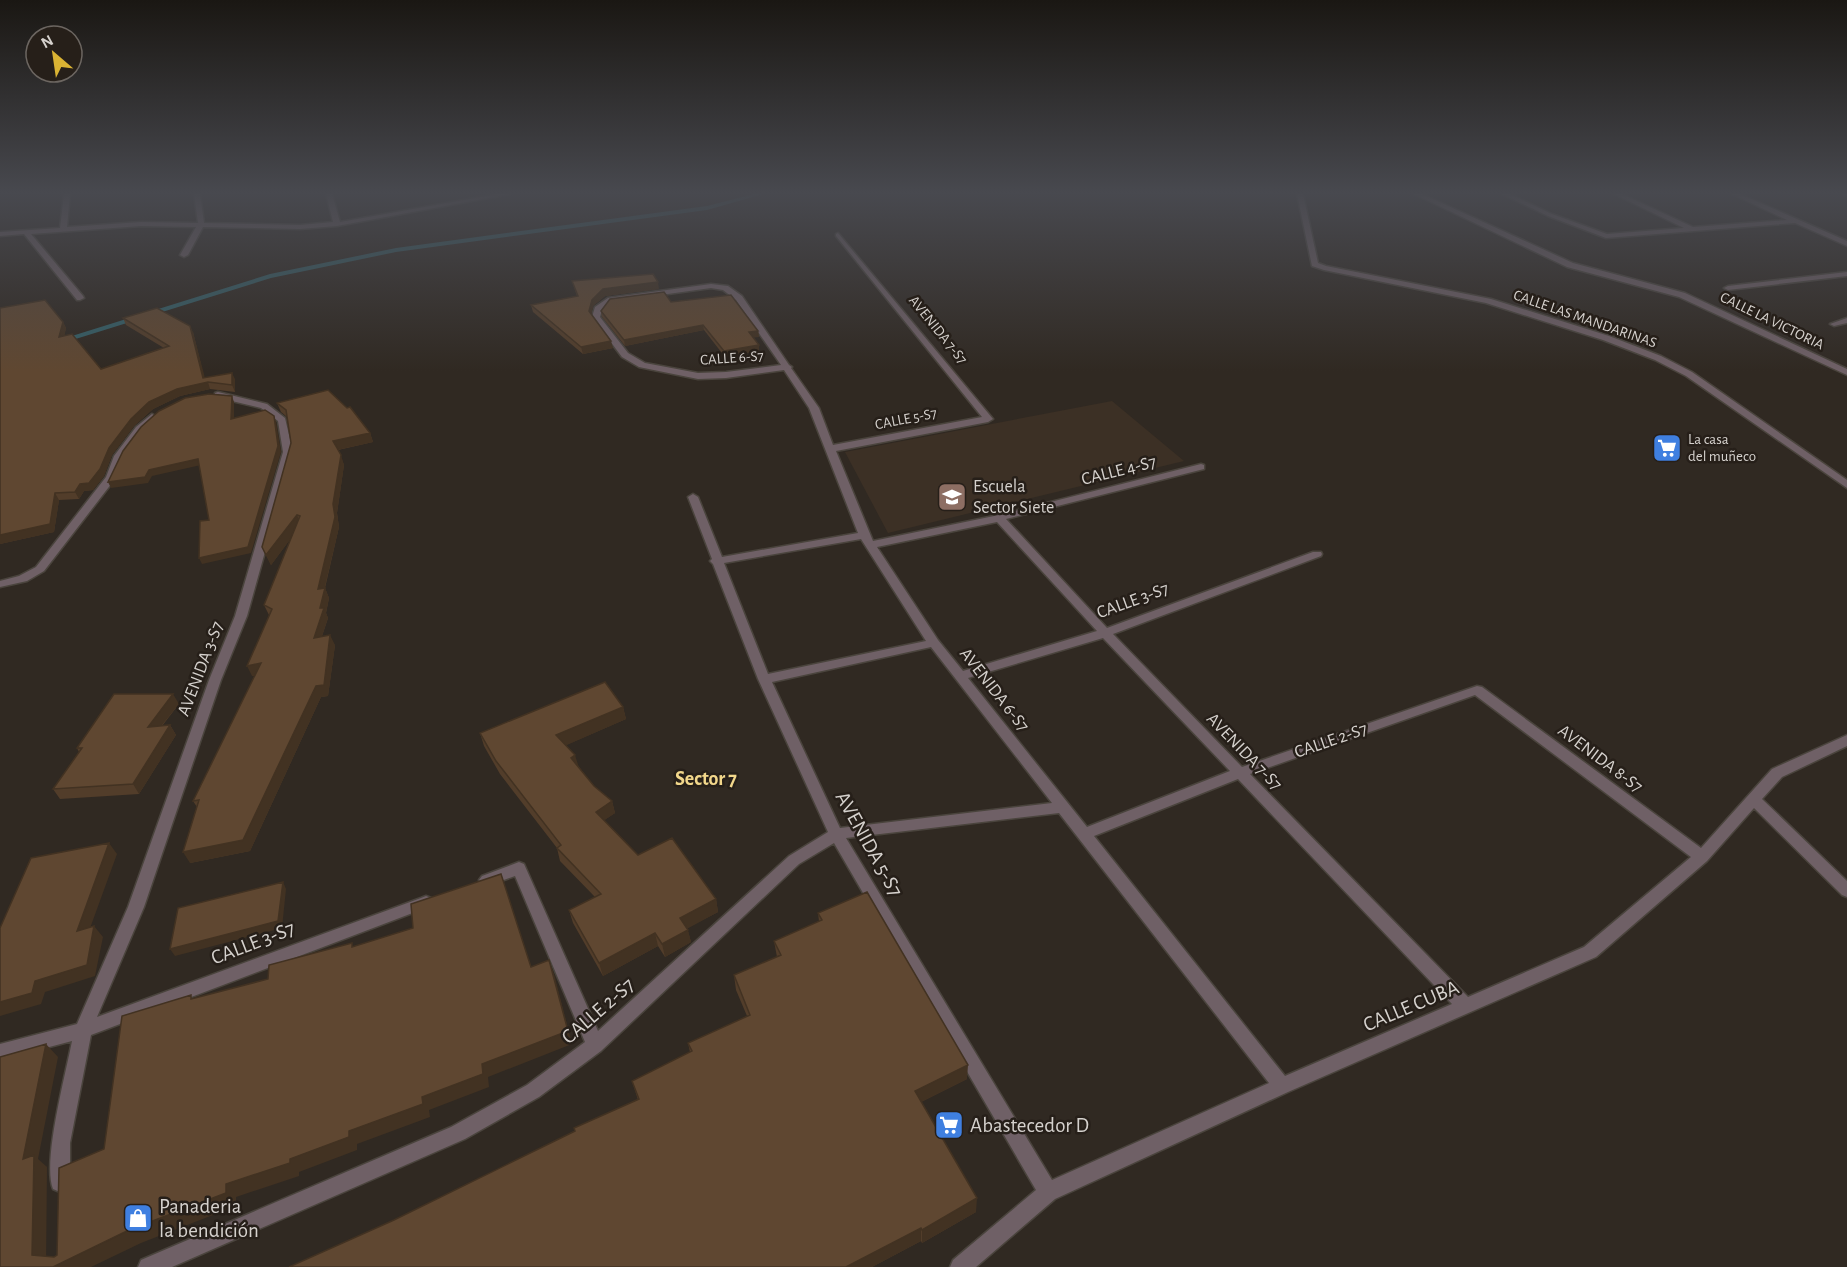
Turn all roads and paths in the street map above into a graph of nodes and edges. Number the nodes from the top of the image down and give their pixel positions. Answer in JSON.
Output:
{"nodes":[{"id":1,"x":43,"y":253,"type":"edge"},
{"id":2,"x":852,"y":253,"type":"edge"},
{"id":3,"x":1313,"y":253,"type":"edge"},
{"id":4,"x":1544,"y":253,"type":"edge"},
{"id":5,"x":1847,"y":274,"type":"edge"},
{"id":6,"x":1728,"y":288,"type":"dead end"},
{"id":7,"x":80,"y":298,"type":"dead end"},
{"id":8,"x":1847,"y":320,"type":"edge"},
{"id":9,"x":1834,"y":324,"type":"dead end"},
{"id":10,"x":788,"y":367,"type":"junction"},
{"id":11,"x":1847,"y":372,"type":"edge"},
{"id":12,"x":677,"y":373,"type":"joint"},
{"id":13,"x":202,"y":396,"type":"edge"},
{"id":14,"x":166,"y":408,"type":"edge"},
{"id":15,"x":988,"y":419,"type":"joint"},
{"id":16,"x":829,"y":449,"type":"junction"},
{"id":17,"x":1201,"y":467,"type":"dead end"},
{"id":18,"x":1847,"y":485,"type":"edge"},
{"id":19,"x":693,"y":496,"type":"dead end"},
{"id":20,"x":999,"y":518,"type":"junction"},
{"id":21,"x":866,"y":540,"type":"junction"},
{"id":22,"x":1317,"y":554,"type":"dead end"},
{"id":23,"x":716,"y":561,"type":"junction"},
{"id":24,"x":0,"y":585,"type":"edge"},
{"id":25,"x":1105,"y":633,"type":"junction"},
{"id":26,"x":934,"y":643,"type":"junction"},
{"id":27,"x":960,"y":676,"type":"junction"},
{"id":28,"x":764,"y":679,"type":"junction"},
{"id":29,"x":1477,"y":690,"type":"joint"},
{"id":30,"x":1847,"y":740,"type":"edge"},
{"id":31,"x":1239,"y":773,"type":"junction"},
{"id":32,"x":1753,"y":799,"type":"junction"},
{"id":33,"x":1063,"y":807,"type":"junction"},
{"id":34,"x":836,"y":834,"type":"junction"},
{"id":35,"x":1085,"y":834,"type":"junction"},
{"id":36,"x":1702,"y":857,"type":"junction"},
{"id":37,"x":474,"y":884,"type":"edge"},
{"id":38,"x":1847,"y":891,"type":"edge"},
{"id":39,"x":441,"y":897,"type":"edge"},
{"id":40,"x":1466,"y":1007,"type":"junction"},
{"id":41,"x":84,"y":1030,"type":"junction"},
{"id":42,"x":596,"y":1045,"type":"junction"},
{"id":43,"x":0,"y":1052,"type":"edge"},
{"id":44,"x":1282,"y":1086,"type":"junction"},
{"id":45,"x":1048,"y":1192,"type":"junction"},
{"id":46,"x":59,"y":1200,"type":"edge"},
{"id":47,"x":148,"y":1267,"type":"edge"},
{"id":48,"x":960,"y":1267,"type":"edge"}],
"edges":[{"from":1,"to":7,"type":"street"},
{"from":2,"to":15,"type":"street","name":"AVENIDA 7-S7"},
{"from":3,"to":18,"type":"street","name":"CALLE LAS MANDARINAS"},
{"from":4,"to":11,"type":"street","name":"CALLE LA VICTORIA"},
{"from":5,"to":6,"type":"street"},
{"from":8,"to":9,"type":"street"},
{"from":10,"to":12,"type":"street","name":"CALLE 6-S7"},
{"from":10,"to":12,"type":"street","name":"AVENIDA 6-S7"},
{"from":10,"to":16,"type":"street","name":"AVENIDA 6-S7"},
{"from":13,"to":41,"type":"street","name":"AVENIDA 3-S7"},
{"from":14,"to":24,"type":"street"},
{"from":15,"to":16,"type":"street","name":"CALLE 5-S7"},
{"from":16,"to":21,"type":"street","name":"AVENIDA 6-S7"},
{"from":17,"to":20,"type":"street","name":"CALLE 4-S7"},
{"from":19,"to":23,"type":"street","name":"AVENIDA 5-S7"},
{"from":20,"to":21,"type":"street","name":"CALLE 4-S7"},
{"from":20,"to":25,"type":"street","name":"AVENIDA 7-S7"},
{"from":21,"to":23,"type":"street","name":"CALLE 4-S7"},
{"from":21,"to":26,"type":"street","name":"AVENIDA 6-S7"},
{"from":22,"to":25,"type":"street","name":"CALLE 3-S7"},
{"from":23,"to":28,"type":"street","name":"AVENIDA 5-S7"},
{"from":25,"to":27,"type":"street","name":"CALLE 3-S7"},
{"from":25,"to":31,"type":"street","name":"AVENIDA 7-S7"},
{"from":26,"to":27,"type":"street","name":"AVENIDA 6-S7"},
{"from":26,"to":28,"type":"street"},
{"from":27,"to":33,"type":"street","name":"AVENIDA 6-S7"},
{"from":28,"to":34,"type":"street","name":"AVENIDA 5-S7"},
{"from":29,"to":31,"type":"street","name":"CALLE 2-S7"},
{"from":29,"to":36,"type":"street","name":"AVENIDA 8-S7"},
{"from":30,"to":32,"type":"street","name":"CALLE CUBA"},
{"from":31,"to":35,"type":"street","name":"CALLE 2-S7"},
{"from":31,"to":40,"type":"street","name":"AVENIDA 7-S7"},
{"from":32,"to":36,"type":"street","name":"CALLE CUBA"},
{"from":32,"to":38,"type":"street"},
{"from":33,"to":34,"type":"street","name":"CALLE 2-S7"},
{"from":33,"to":35,"type":"street","name":"AVENIDA 6-S7"},
{"from":34,"to":42,"type":"street","name":"CALLE 2-S7"},
{"from":34,"to":45,"type":"street","name":"AVENIDA 5-S7"},
{"from":35,"to":44,"type":"street","name":"AVENIDA 6-S7"},
{"from":36,"to":40,"type":"street","name":"CALLE CUBA"},
{"from":37,"to":42,"type":"street"},
{"from":39,"to":41,"type":"street","name":"CALLE 3-S7"},
{"from":40,"to":44,"type":"street","name":"CALLE CUBA"},
{"from":41,"to":43,"type":"street","name":"CALLE 3-S7"},
{"from":41,"to":46,"type":"street","name":"AVENIDA 3-S7"},
{"from":42,"to":47,"type":"street","name":"CALLE 2-S7"},
{"from":44,"to":45,"type":"street","name":"CALLE CUBA"},
{"from":45,"to":48,"type":"street","name":"CALLE CUBA"}]}
